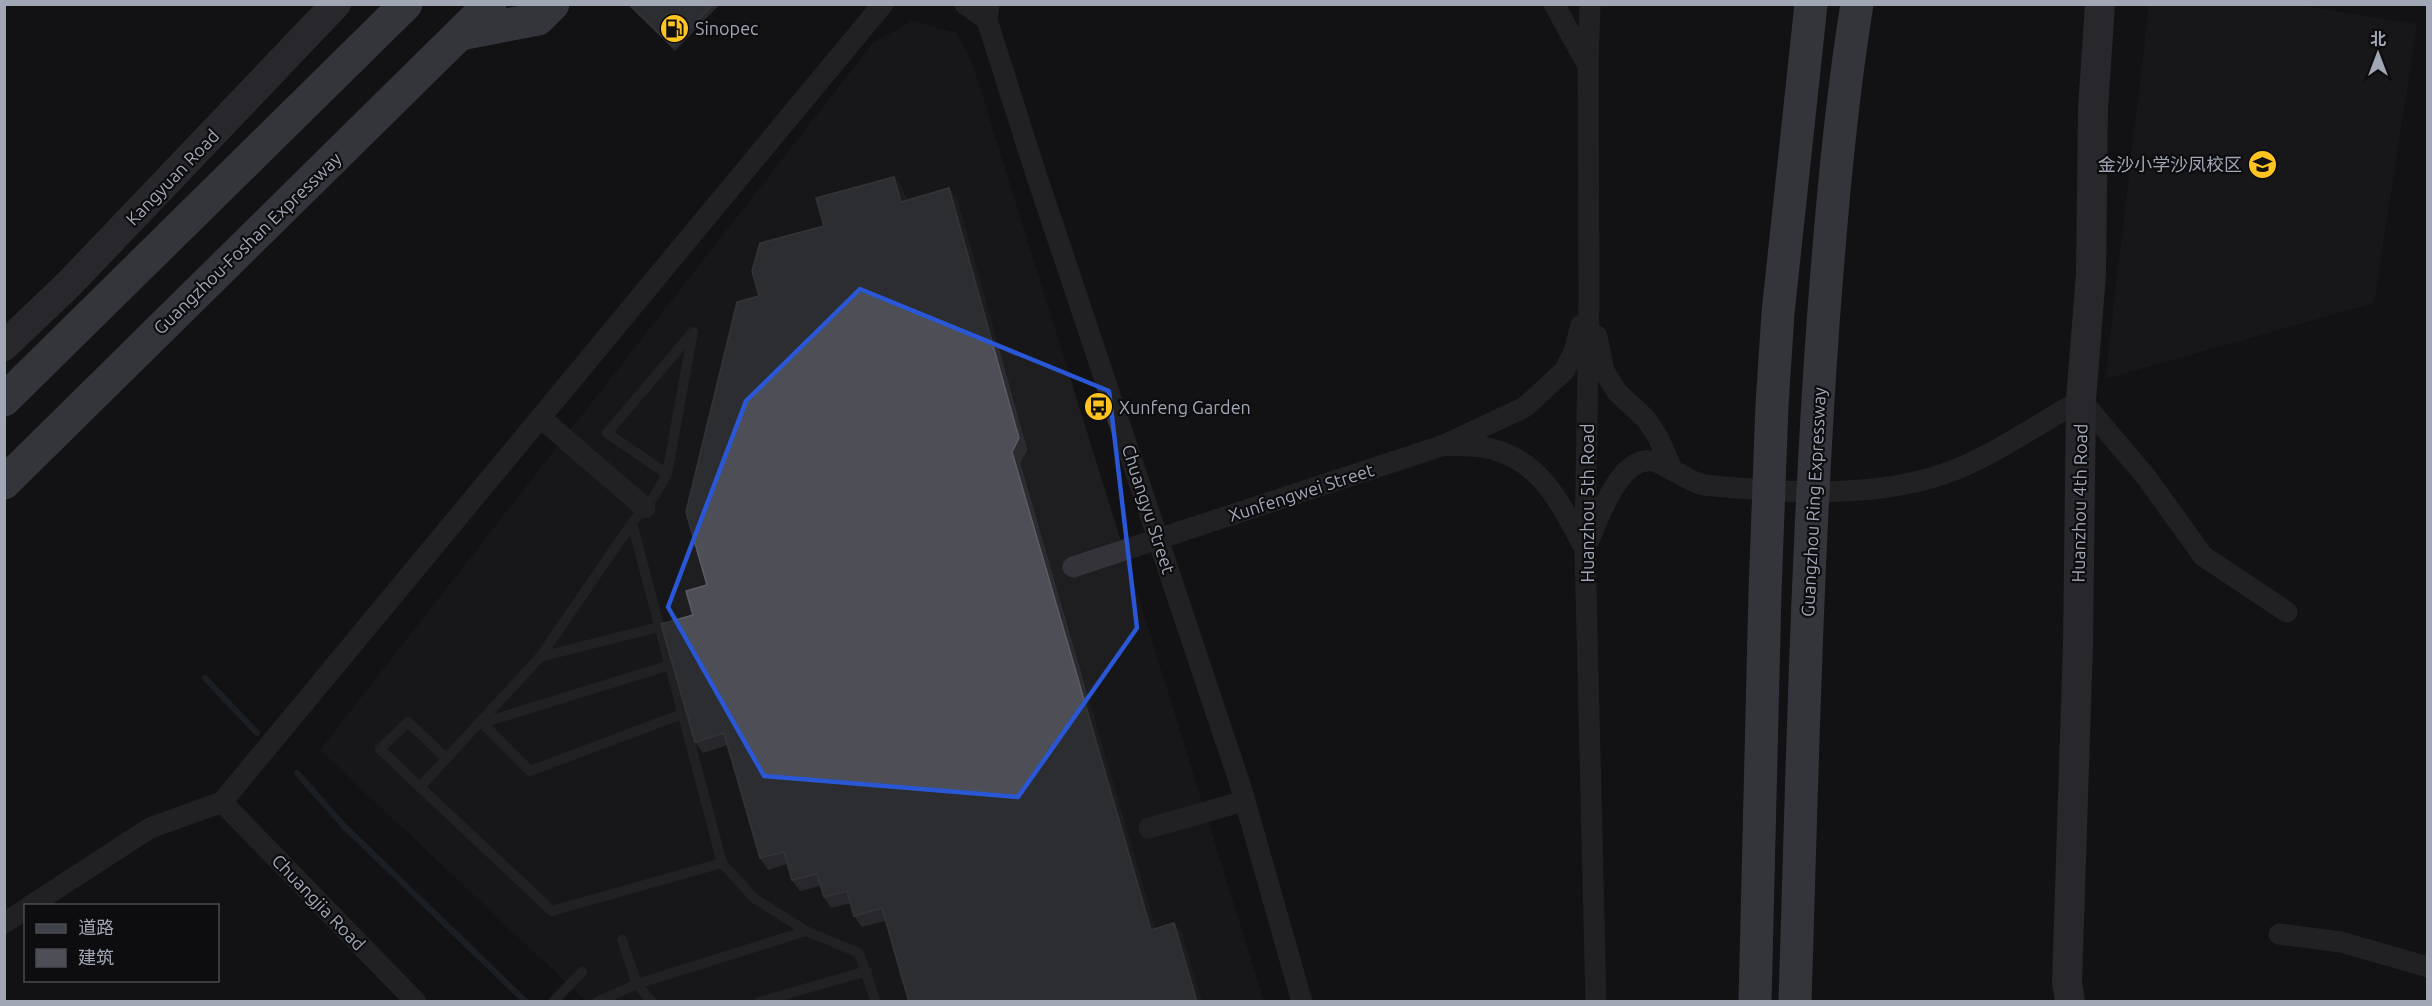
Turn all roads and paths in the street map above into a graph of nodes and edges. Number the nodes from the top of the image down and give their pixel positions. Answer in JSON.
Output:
{"nodes":[{"id":1,"x":336,"y":4,"type":"edge"},
{"id":2,"x":406,"y":4,"type":"edge"},
{"id":3,"x":490,"y":4,"type":"edge"},
{"id":4,"x":553,"y":4,"type":"edge"},
{"id":5,"x":883,"y":4,"type":"edge"},
{"id":6,"x":965,"y":4,"type":"edge"},
{"id":7,"x":1554,"y":4,"type":"edge"},
{"id":8,"x":1590,"y":4,"type":"edge"},
{"id":9,"x":1810,"y":4,"type":"edge"},
{"id":10,"x":1857,"y":4,"type":"edge"},
{"id":11,"x":2100,"y":4,"type":"edge"},
{"id":12,"x":988,"y":12,"type":"edge"},
{"id":13,"x":460,"y":34,"type":"junction"},
{"id":14,"x":1588,"y":66,"type":"junction"},
{"id":15,"x":1589,"y":296,"type":"junction"},
{"id":16,"x":4,"y":346,"type":"edge"},
{"id":17,"x":4,"y":400,"type":"edge"},
{"id":18,"x":2081,"y":400,"type":"junction"},
{"id":19,"x":541,"y":418,"type":"junction"},
{"id":20,"x":1444,"y":445,"type":"junction"},
{"id":21,"x":1673,"y":471,"type":"junction"},
{"id":22,"x":667,"y":474,"type":"junction"},
{"id":23,"x":4,"y":483,"type":"edge"},
{"id":24,"x":638,"y":515,"type":"junction"},
{"id":25,"x":1159,"y":539,"type":"junction"},
{"id":26,"x":1585,"y":549,"type":"junction"},
{"id":27,"x":1072,"y":567,"type":"dead end"},
{"id":28,"x":2287,"y":612,"type":"dead end"},
{"id":29,"x":659,"y":627,"type":"junction"},
{"id":30,"x":540,"y":657,"type":"junction"},
{"id":31,"x":670,"y":665,"type":"junction"},
{"id":32,"x":682,"y":714,"type":"junction"},
{"id":33,"x":482,"y":723,"type":"junction"},
{"id":34,"x":446,"y":758,"type":"junction"},
{"id":35,"x":420,"y":787,"type":"junction"},
{"id":36,"x":1244,"y":801,"type":"junction"},
{"id":37,"x":222,"y":802,"type":"junction"},
{"id":38,"x":1149,"y":828,"type":"dead end"},
{"id":39,"x":722,"y":863,"type":"junction"},
{"id":40,"x":33,"y":904,"type":"edge"},
{"id":41,"x":24,"y":910,"type":"edge"},
{"id":42,"x":4,"y":923,"type":"edge"},
{"id":43,"x":806,"y":931,"type":"junction"},
{"id":44,"x":2279,"y":934,"type":"dead end"},
{"id":45,"x":622,"y":940,"type":"dead end"},
{"id":46,"x":2427,"y":967,"type":"edge"},
{"id":47,"x":867,"y":971,"type":"junction"},
{"id":48,"x":582,"y":972,"type":"dead end"},
{"id":49,"x":638,"y":984,"type":"junction"},
{"id":50,"x":416,"y":1002,"type":"edge"},
{"id":51,"x":553,"y":1002,"type":"edge"},
{"id":52,"x":597,"y":1002,"type":"edge"},
{"id":53,"x":652,"y":1002,"type":"edge"},
{"id":54,"x":759,"y":1002,"type":"edge"},
{"id":55,"x":876,"y":1002,"type":"edge"},
{"id":56,"x":1302,"y":1002,"type":"edge"},
{"id":57,"x":1596,"y":1002,"type":"edge"},
{"id":58,"x":1755,"y":1002,"type":"edge"},
{"id":59,"x":1795,"y":1002,"type":"edge"},
{"id":60,"x":2070,"y":1002,"type":"edge"}],
"edges":[{"from":1,"to":16,"type":"street","name":"Kangyuan Road"},
{"from":2,"to":17,"type":"highway"},
{"from":3,"to":13,"type":"highway","name":"Guangzhou-Foshan Expressway"},
{"from":4,"to":13,"type":"highway"},
{"from":5,"to":19,"type":"street"},
{"from":6,"to":12,"type":"street"},
{"from":7,"to":14,"type":"street"},
{"from":8,"to":14,"type":"street","name":"Huanzhou 5th Road"},
{"from":9,"to":58,"type":"highway"},
{"from":10,"to":59,"type":"highway","name":"Guangzhou Ring Expressway"},
{"from":11,"to":18,"type":"street","name":"Huanzhou 4th Road"},
{"from":12,"to":25,"type":"street","name":"Chuangyu Street"},
{"from":13,"to":23,"type":"highway","name":"Guangzhou-Foshan Expressway"},
{"from":14,"to":15,"type":"street","name":"Huanzhou 5th Road"},
{"from":15,"to":20,"type":"street","name":"Xunfengwei Street"},
{"from":15,"to":21,"type":"street"},
{"from":15,"to":26,"type":"street","name":"Huanzhou 5th Road"},
{"from":18,"to":21,"type":"street"},
{"from":18,"to":28,"type":"street"},
{"from":18,"to":60,"type":"street","name":"Huanzhou 4th Road"},
{"from":19,"to":24,"type":"street"},
{"from":19,"to":37,"type":"street"},
{"from":20,"to":25,"type":"street","name":"Xunfengwei Street"},
{"from":20,"to":26,"type":"street"},
{"from":21,"to":26,"type":"street"},
{"from":22,"to":22,"type":"lane"},
{"from":22,"to":24,"type":"lane"},
{"from":24,"to":29,"type":"lane"},
{"from":24,"to":30,"type":"lane"},
{"from":25,"to":27,"type":"street","name":"Xunfengwei Street"},
{"from":25,"to":36,"type":"street","name":"Chuangyu Street"},
{"from":26,"to":57,"type":"street","name":"Huanzhou 5th Road"},
{"from":29,"to":30,"type":"lane"},
{"from":29,"to":31,"type":"lane"},
{"from":30,"to":33,"type":"lane"},
{"from":31,"to":32,"type":"lane"},
{"from":31,"to":33,"type":"lane"},
{"from":32,"to":33,"type":"lane"},
{"from":32,"to":39,"type":"lane"},
{"from":33,"to":34,"type":"lane"},
{"from":34,"to":35,"type":"lane"},
{"from":34,"to":35,"type":"lane"},
{"from":35,"to":39,"type":"lane"},
{"from":36,"to":38,"type":"street"},
{"from":36,"to":56,"type":"street","name":"Chuangyu Street"},
{"from":37,"to":40,"type":"street"},
{"from":37,"to":50,"type":"street","name":"Chuangjia Road"},
{"from":39,"to":43,"type":"lane"},
{"from":41,"to":42,"type":"street"},
{"from":43,"to":47,"type":"lane"},
{"from":43,"to":49,"type":"lane"},
{"from":44,"to":46,"type":"street"},
{"from":45,"to":49,"type":"lane"},
{"from":47,"to":54,"type":"lane"},
{"from":47,"to":55,"type":"lane"},
{"from":48,"to":51,"type":"lane"},
{"from":49,"to":52,"type":"lane"},
{"from":49,"to":53,"type":"lane"}]}
